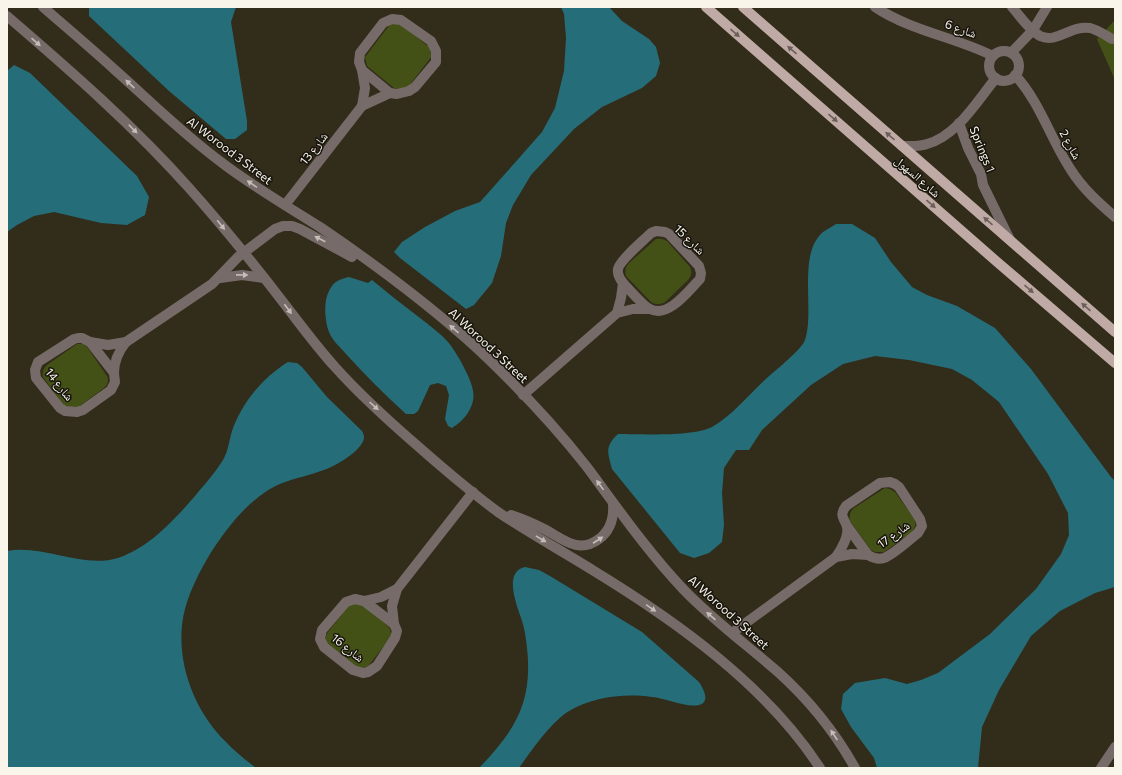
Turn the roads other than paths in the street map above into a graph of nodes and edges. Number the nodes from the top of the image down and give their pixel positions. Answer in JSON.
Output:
{"nodes":[{"id":1,"x":43,"y":7,"type":"edge"},
{"id":2,"x":706,"y":7,"type":"edge"},
{"id":3,"x":743,"y":7,"type":"edge"},
{"id":4,"x":875,"y":7,"type":"edge"},
{"id":5,"x":1012,"y":7,"type":"edge"},
{"id":6,"x":1047,"y":7,"type":"edge"},
{"id":7,"x":7,"y":16,"type":"edge"},
{"id":8,"x":1033,"y":30,"type":"junction"},
{"id":9,"x":1112,"y":39,"type":"dead end"},
{"id":10,"x":1012,"y":53,"type":"junction"},
{"id":11,"x":993,"y":56,"type":"junction"},
{"id":12,"x":362,"y":70,"type":"junction"},
{"id":13,"x":1015,"y":75,"type":"junction"},
{"id":14,"x":996,"y":78,"type":"junction"},
{"id":15,"x":390,"y":93,"type":"junction"},
{"id":16,"x":362,"y":106,"type":"junction"},
{"id":17,"x":957,"y":126,"type":"junction"},
{"id":18,"x":902,"y":146,"type":"junction"},
{"id":19,"x":285,"y":205,"type":"junction"},
{"id":20,"x":1115,"y":217,"type":"edge"},
{"id":21,"x":1011,"y":242,"type":"junction"},
{"id":22,"x":244,"y":253,"type":"junction"},
{"id":23,"x":380,"y":269,"type":"junction"},
{"id":24,"x":220,"y":278,"type":"junction"},
{"id":25,"x":264,"y":278,"type":"junction"},
{"id":26,"x":623,"y":283,"type":"junction"},
{"id":27,"x":649,"y":309,"type":"junction"},
{"id":28,"x":616,"y":313,"type":"junction"},
{"id":29,"x":1115,"y":332,"type":"edge"},
{"id":30,"x":90,"y":342,"type":"junction"},
{"id":31,"x":126,"y":342,"type":"junction"},
{"id":32,"x":1115,"y":363,"type":"edge"},
{"id":33,"x":114,"y":373,"type":"junction"},
{"id":34,"x":523,"y":395,"type":"junction"},
{"id":35,"x":473,"y":492,"type":"junction"},
{"id":36,"x":613,"y":504,"type":"junction"},
{"id":37,"x":498,"y":512,"type":"junction"},
{"id":38,"x":847,"y":526,"type":"junction"},
{"id":39,"x":868,"y":555,"type":"junction"},
{"id":40,"x":836,"y":558,"type":"junction"},
{"id":41,"x":396,"y":589,"type":"junction"},
{"id":42,"x":364,"y":601,"type":"junction"},
{"id":43,"x":394,"y":624,"type":"junction"},
{"id":44,"x":732,"y":633,"type":"junction"},
{"id":45,"x":1115,"y":747,"type":"edge"},
{"id":46,"x":815,"y":766,"type":"edge"},
{"id":47,"x":855,"y":768,"type":"edge"},
{"id":48,"x":1101,"y":768,"type":"edge"}],
"edges":[{"from":19,"to":1,"type":"street","name":"Al Worood 3 Street","one_way":true},
{"from":2,"to":32,"type":"main road","name":"شارع السهول","one_way":true},
{"from":18,"to":3,"type":"main road","name":"شارع السهول","one_way":true},
{"from":4,"to":11,"type":"street","name":"شارع 6"},
{"from":5,"to":8,"type":"street"},
{"from":6,"to":8,"type":"street"},
{"from":7,"to":22,"type":"street","one_way":true},
{"from":8,"to":9,"type":"street"},
{"from":8,"to":10,"type":"street"},
{"from":10,"to":11,"type":"street"},
{"from":10,"to":13,"type":"street"},
{"from":11,"to":14,"type":"street"},
{"from":12,"to":15,"type":"street"},
{"from":12,"to":15,"type":"street","name":"شارع 13"},
{"from":12,"to":16,"type":"street","name":"شارع 13"},
{"from":13,"to":14,"type":"street"},
{"from":13,"to":20,"type":"street","name":"شارع 2"},
{"from":14,"to":17,"type":"street","name":"Springs 1"},
{"from":15,"to":16,"type":"street","name":"شارع 13"},
{"from":16,"to":19,"type":"street","name":"شارع 13"},
{"from":17,"to":18,"type":"street","name":"Springs 1"},
{"from":17,"to":21,"type":"street","name":"Springs 1"},
{"from":21,"to":18,"type":"main road","name":"شارع السهول","one_way":true},
{"from":19,"to":23,"type":"street","name":"Al Worood 3 Street"},
{"from":29,"to":21,"type":"main road","name":"شارع السهول","one_way":true},
{"from":23,"to":22,"type":"street","name":"شارع 14","one_way":true},
{"from":22,"to":24,"type":"street","name":"شارع 14"},
{"from":22,"to":25,"type":"street"},
{"from":34,"to":23,"type":"street","name":"Al Worood 3 Street","one_way":true},
{"from":24,"to":25,"type":"street","name":"شارع 14","one_way":true},
{"from":24,"to":31,"type":"street","name":"شارع 14"},
{"from":25,"to":35,"type":"street","one_way":true},
{"from":26,"to":27,"type":"street"},
{"from":26,"to":27,"type":"street","name":"شارع 15"},
{"from":26,"to":28,"type":"street","name":"شارع 15"},
{"from":27,"to":28,"type":"street","name":"شارع 15"},
{"from":28,"to":34,"type":"street","name":"شارع 15"},
{"from":30,"to":31,"type":"street","name":"شارع 14"},
{"from":30,"to":33,"type":"street"},
{"from":30,"to":33,"type":"street","name":"شارع 14"},
{"from":31,"to":33,"type":"street","name":"شارع 14"},
{"from":36,"to":34,"type":"street","name":"Al Worood 3 Street","one_way":true},
{"from":35,"to":37,"type":"street"},
{"from":35,"to":41,"type":"street","name":"شارع 16"},
{"from":37,"to":36,"type":"street","one_way":true},
{"from":44,"to":36,"type":"street","name":"Al Worood 3 Street","one_way":true},
{"from":37,"to":46,"type":"street","one_way":true},
{"from":38,"to":39,"type":"street","name":"شارع 17"},
{"from":38,"to":39,"type":"street","name":"شارع 17"},
{"from":38,"to":40,"type":"street","name":"شارع 17"},
{"from":39,"to":40,"type":"street","name":"شارع 17"},
{"from":40,"to":44,"type":"street","name":"شارع 17"},
{"from":41,"to":42,"type":"street","name":"شارع 16"},
{"from":41,"to":43,"type":"street","name":"شارع 16"},
{"from":42,"to":43,"type":"street"},
{"from":42,"to":43,"type":"street","name":"شارع 16"},
{"from":47,"to":44,"type":"street","name":"Al Worood 3 Street","one_way":true},
{"from":45,"to":48,"type":"street"}]}
